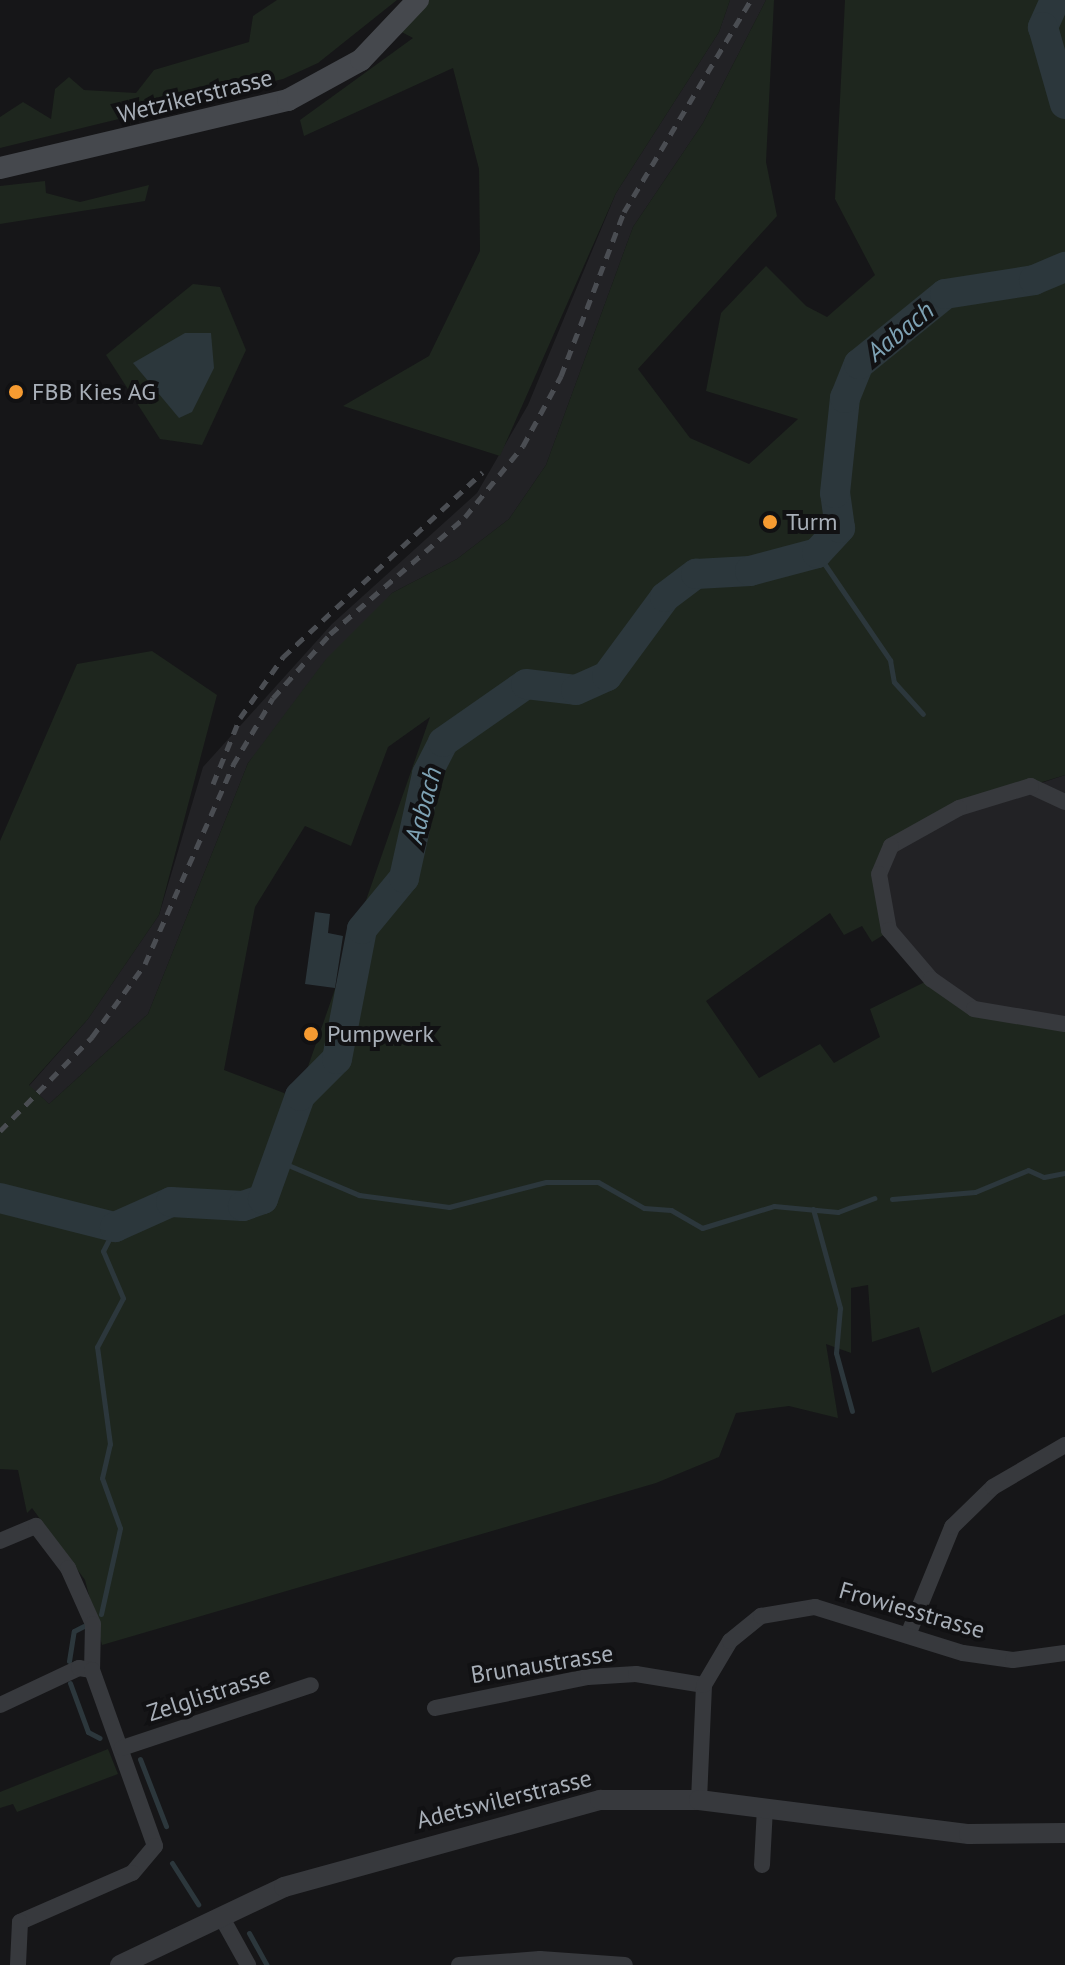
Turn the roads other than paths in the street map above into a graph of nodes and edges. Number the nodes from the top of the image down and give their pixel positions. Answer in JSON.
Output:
{"nodes":[{"id":1,"x":418,"y":0,"type":"edge"},
{"id":2,"x":0,"y":168,"type":"edge"},
{"id":3,"x":1065,"y":802,"type":"edge"},
{"id":4,"x":1065,"y":1024,"type":"edge"},
{"id":5,"x":1065,"y":1445,"type":"edge"},
{"id":6,"x":0,"y":1541,"type":"edge"},
{"id":7,"x":908,"y":1635,"type":"junction"},
{"id":8,"x":1065,"y":1653,"type":"edge"},
{"id":9,"x":92,"y":1670,"type":"junction"},
{"id":10,"x":311,"y":1685,"type":"dead end"},
{"id":11,"x":704,"y":1685,"type":"junction"},
{"id":12,"x":0,"y":1705,"type":"edge"},
{"id":13,"x":435,"y":1708,"type":"dead end"},
{"id":14,"x":122,"y":1748,"type":"junction"},
{"id":15,"x":699,"y":1800,"type":"junction"},
{"id":16,"x":765,"y":1807,"type":"junction"},
{"id":17,"x":1065,"y":1833,"type":"edge"},
{"id":18,"x":762,"y":1865,"type":"dead end"},
{"id":19,"x":222,"y":1918,"type":"junction"},
{"id":20,"x":18,"y":1965,"type":"edge"},
{"id":21,"x":120,"y":1965,"type":"edge"},
{"id":22,"x":248,"y":1965,"type":"edge"},
{"id":23,"x":459,"y":1965,"type":"edge"},
{"id":24,"x":625,"y":1965,"type":"edge"}],
"edges":[{"from":1,"to":2,"type":"main road","name":"Wetzikerstrasse"},
{"from":3,"to":4,"type":"street"},
{"from":5,"to":7,"type":"street"},
{"from":6,"to":9,"type":"street"},
{"from":7,"to":8,"type":"street","name":"Frowiesstrasse"},
{"from":7,"to":11,"type":"street","name":"Frowiesstrasse"},
{"from":9,"to":12,"type":"street"},
{"from":9,"to":14,"type":"street","name":"Zelglistrasse"},
{"from":10,"to":14,"type":"street","name":"Zelglistrasse"},
{"from":11,"to":13,"type":"street","name":"Brunaustrasse"},
{"from":11,"to":15,"type":"street"},
{"from":14,"to":20,"type":"street","name":"Zelglistrasse"},
{"from":15,"to":16,"type":"street","name":"Adetswilerstrasse"},
{"from":15,"to":19,"type":"street","name":"Adetswilerstrasse"},
{"from":16,"to":17,"type":"street","name":"Adetswilerstrasse"},
{"from":16,"to":18,"type":"street"},
{"from":19,"to":21,"type":"street","name":"Adetswilerstrasse"},
{"from":19,"to":22,"type":"street"},
{"from":23,"to":24,"type":"street"}]}
